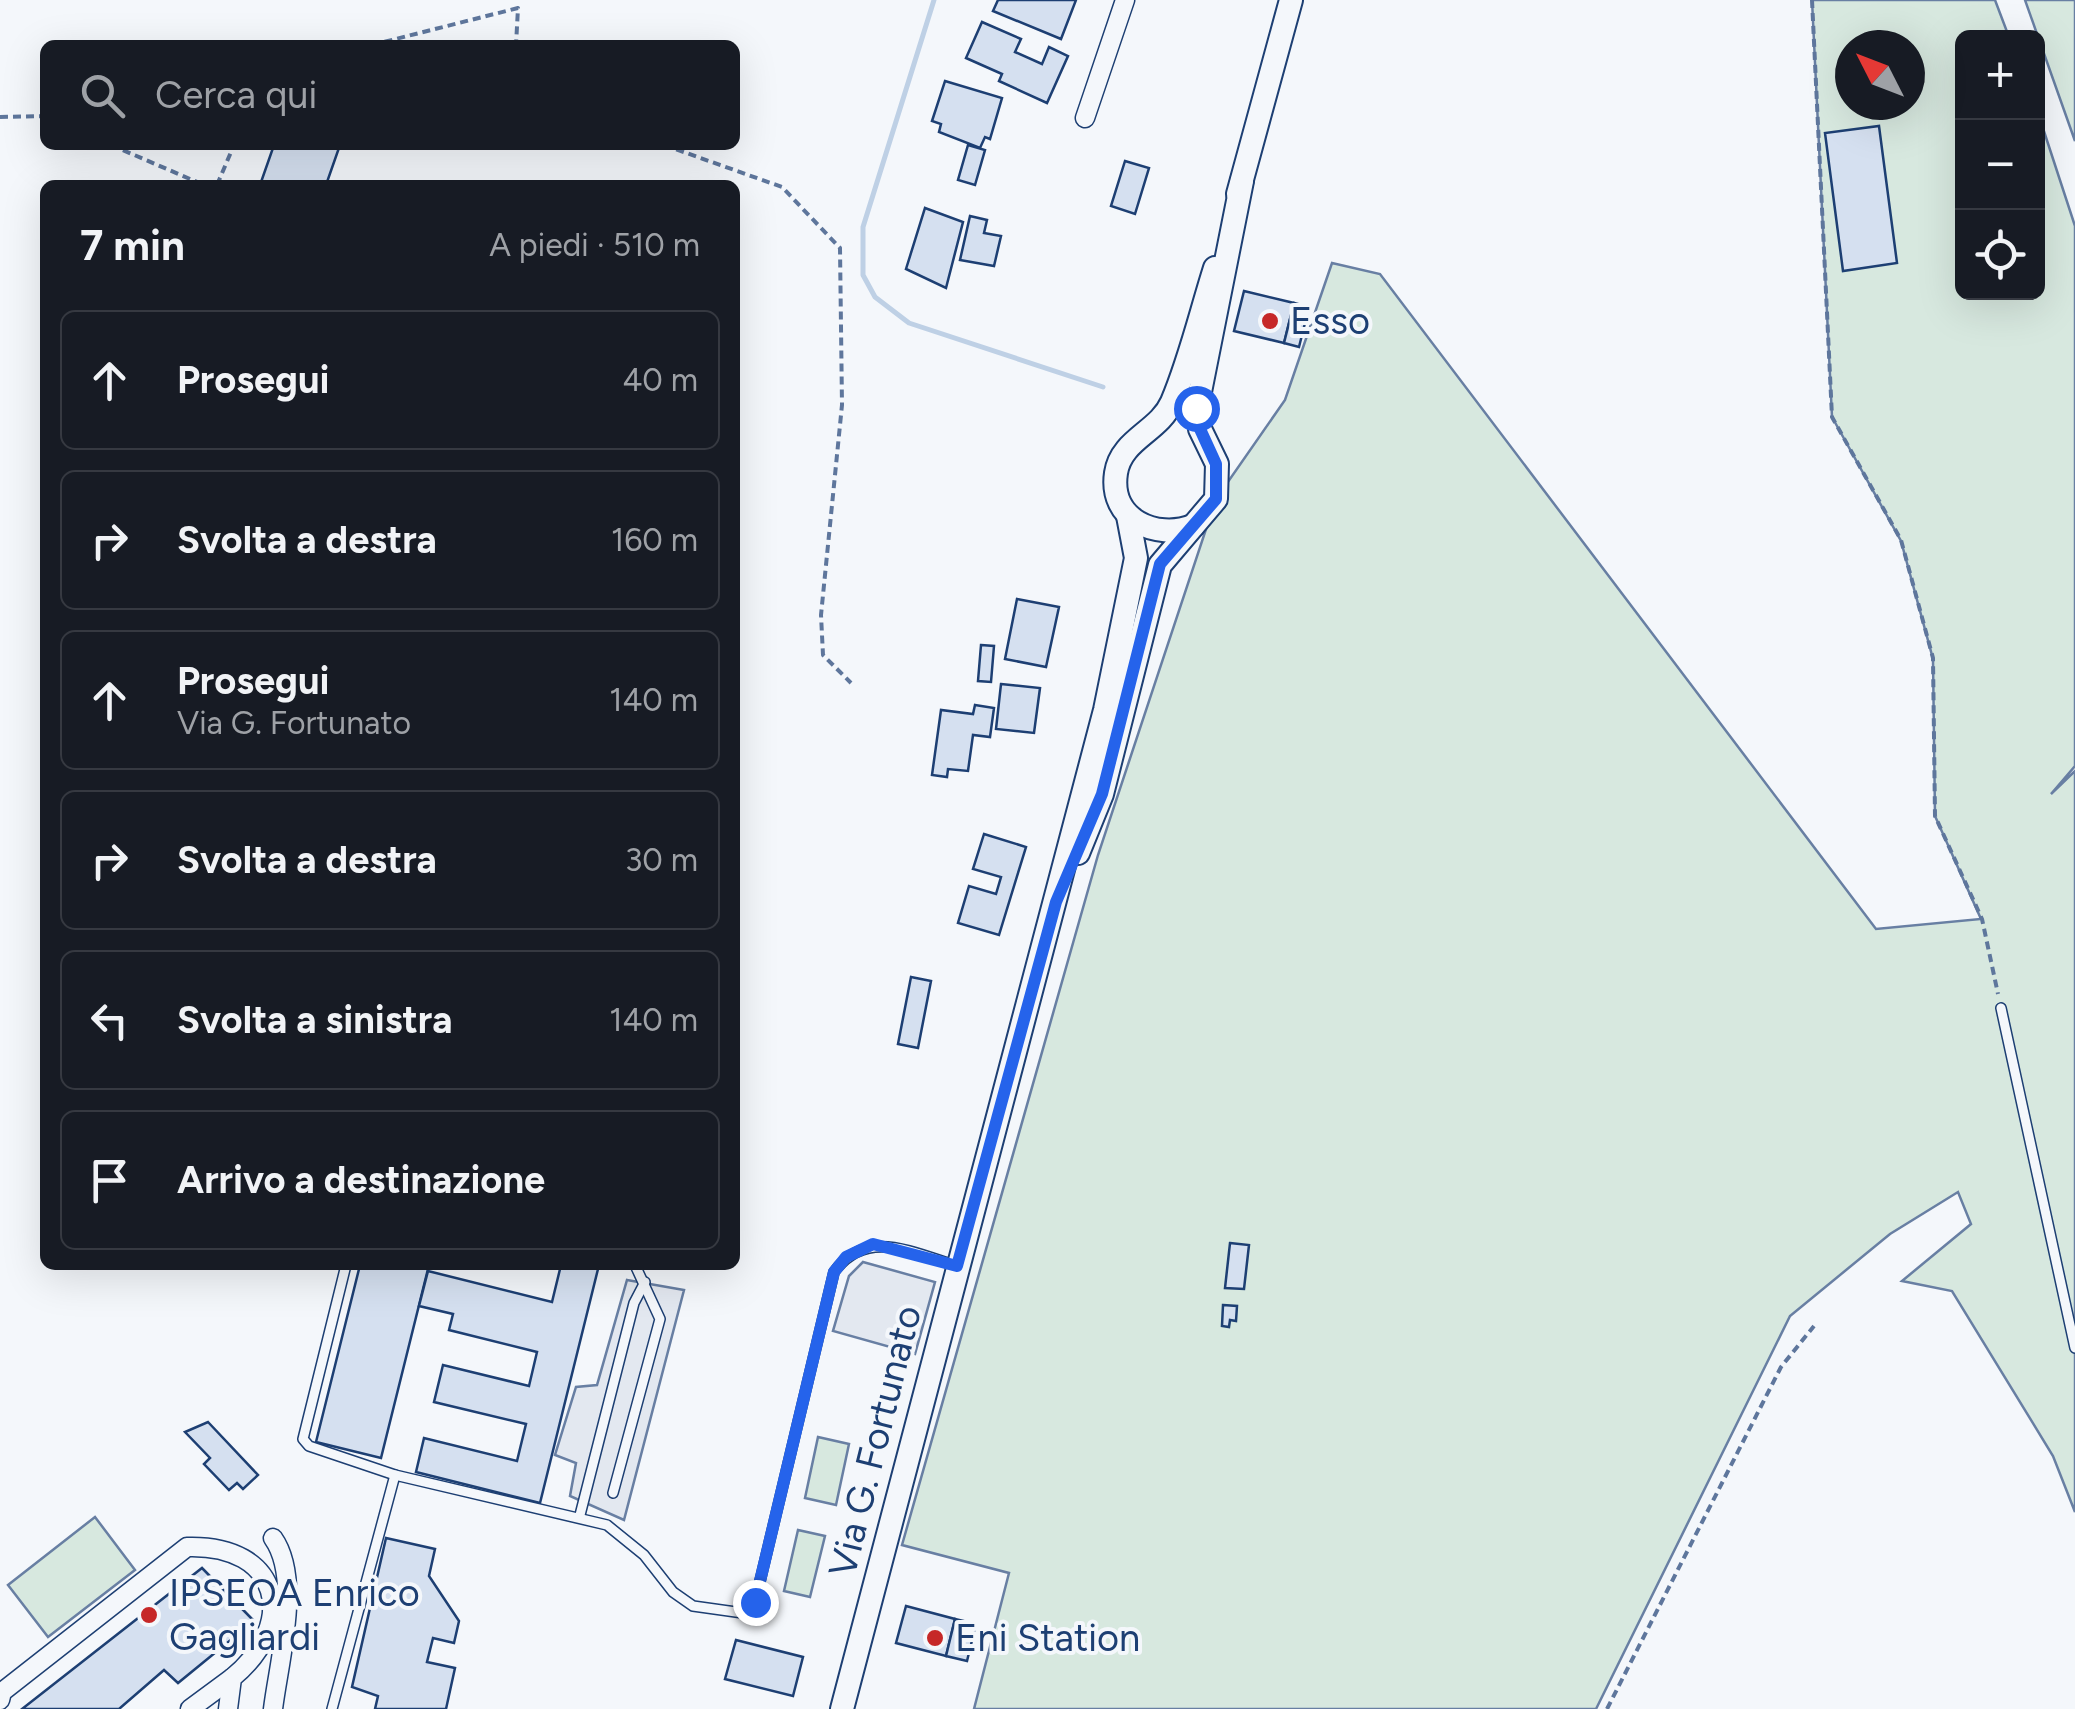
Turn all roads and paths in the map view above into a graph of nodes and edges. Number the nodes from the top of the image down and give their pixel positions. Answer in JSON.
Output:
{"nodes":[{"id":1,"x":1125,"y":0,"type":"edge"},
{"id":2,"x":1290,"y":0,"type":"edge"},
{"id":3,"x":1812,"y":0,"type":"edge"},
{"id":4,"x":392,"y":40,"type":"edge"},
{"id":5,"x":516,"y":40,"type":"edge"},
{"id":6,"x":40,"y":116,"type":"edge"},
{"id":7,"x":0,"y":117,"type":"edge"},
{"id":8,"x":1085,"y":118,"type":"dead end"},
{"id":9,"x":123,"y":150,"type":"edge"},
{"id":10,"x":232,"y":150,"type":"edge"},
{"id":11,"x":678,"y":150,"type":"edge"},
{"id":12,"x":192,"y":180,"type":"edge"},
{"id":13,"x":218,"y":180,"type":"edge"},
{"id":14,"x":1242,"y":181,"type":"junction"},
{"id":15,"x":1148,"y":432,"type":"junction"},
{"id":16,"x":1208,"y":448,"type":"junction"},
{"id":17,"x":1128,"y":516,"type":"junction"},
{"id":18,"x":1194,"y":526,"type":"junction"},
{"id":19,"x":850,"y":683,"type":"dead end"},
{"id":20,"x":1056,"y":902,"type":"junction"},
{"id":21,"x":2001,"y":1008,"type":"joint"},
{"id":22,"x":957,"y":1266,"type":"junction"},
{"id":23,"x":345,"y":1270,"type":"edge"},
{"id":24,"x":637,"y":1270,"type":"edge"},
{"id":25,"x":645,"y":1282,"type":"junction"},
{"id":26,"x":1814,"y":1326,"type":"dead end"},
{"id":27,"x":2075,"y":1348,"type":"edge"},
{"id":28,"x":395,"y":1474,"type":"junction"},
{"id":29,"x":613,"y":1493,"type":"dead end"},
{"id":30,"x":580,"y":1515,"type":"junction"},
{"id":31,"x":273,"y":1538,"type":"dead end"},
{"id":32,"x":232,"y":1678,"type":"junction"},
{"id":33,"x":0,"y":1700,"type":"edge"},
{"id":34,"x":190,"y":1709,"type":"edge"},
{"id":35,"x":228,"y":1709,"type":"edge"},
{"id":36,"x":273,"y":1709,"type":"edge"},
{"id":37,"x":332,"y":1709,"type":"edge"},
{"id":38,"x":842,"y":1709,"type":"edge"},
{"id":39,"x":1607,"y":1709,"type":"edge"}],
"edges":[{"from":1,"to":8,"type":"street"},
{"from":2,"to":14,"type":"main road"},
{"from":3,"to":21,"type":"path"},
{"from":4,"to":5,"type":"path"},
{"from":6,"to":7,"type":"path"},
{"from":9,"to":12,"type":"path"},
{"from":10,"to":13,"type":"path"},
{"from":11,"to":19,"type":"path"},
{"from":14,"to":15,"type":"main road"},
{"from":14,"to":16,"type":"main road"},
{"from":15,"to":16,"type":"main road"},
{"from":15,"to":17,"type":"main road"},
{"from":16,"to":18,"type":"main road"},
{"from":17,"to":18,"type":"main road"},
{"from":17,"to":20,"type":"main road"},
{"from":18,"to":20,"type":"main road"},
{"from":20,"to":22,"type":"main road","name":"Via G. Fortunato"},
{"from":21,"to":27,"type":"lane"},
{"from":22,"to":30,"type":"lane"},
{"from":22,"to":38,"type":"main road","name":"Via G. Fortunato"},
{"from":23,"to":28,"type":"lane"},
{"from":24,"to":25,"type":"lane"},
{"from":25,"to":29,"type":"lane"},
{"from":25,"to":30,"type":"lane"},
{"from":26,"to":39,"type":"path"},
{"from":28,"to":30,"type":"lane"},
{"from":28,"to":37,"type":"lane"},
{"from":31,"to":36,"type":"street"},
{"from":32,"to":33,"type":"street"},
{"from":32,"to":34,"type":"street"},
{"from":32,"to":35,"type":"street"}]}
